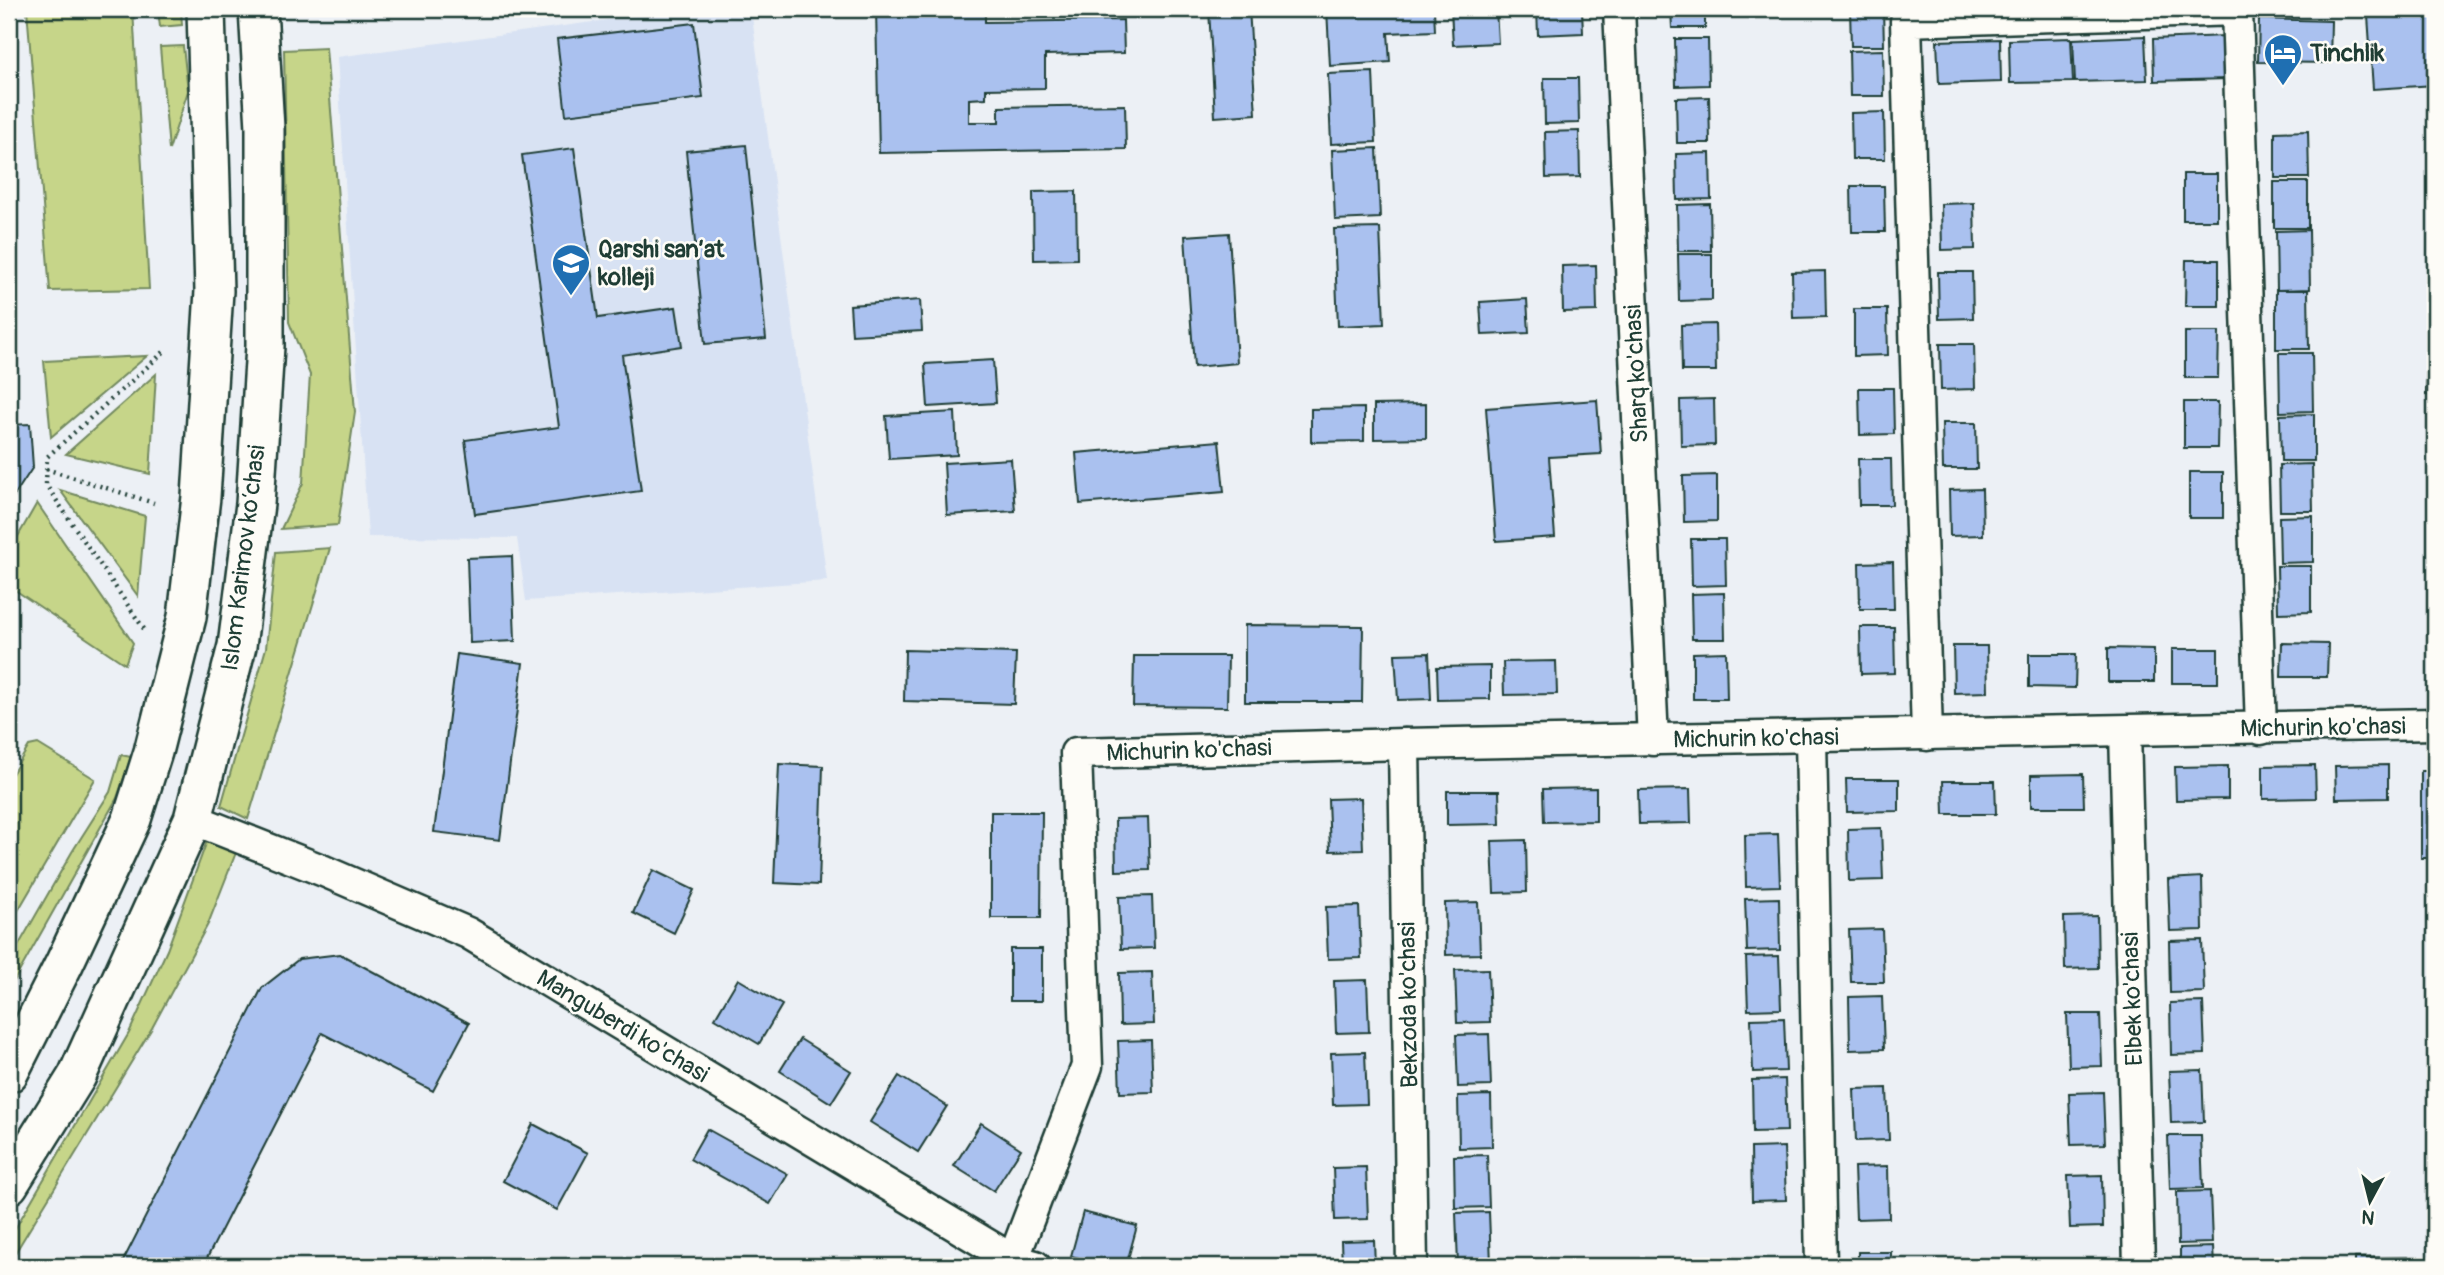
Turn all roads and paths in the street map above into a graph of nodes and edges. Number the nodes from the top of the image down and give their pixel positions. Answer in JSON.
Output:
{"nodes":[{"id":1,"x":206,"y":9,"type":"edge"},
{"id":2,"x":258,"y":9,"type":"edge"},
{"id":3,"x":1619,"y":9,"type":"edge"},
{"id":4,"x":166,"y":350,"type":"dead end"},
{"id":5,"x":46,"y":469,"type":"junction"},
{"id":6,"x":154,"y":503,"type":"dead end"},
{"id":7,"x":144,"y":629,"type":"dead end"},
{"id":8,"x":2435,"y":724,"type":"edge"},
{"id":9,"x":2261,"y":729,"type":"junction"},
{"id":10,"x":2124,"y":731,"type":"junction"},
{"id":11,"x":1927,"y":735,"type":"junction"},
{"id":12,"x":1811,"y":737,"type":"junction"},
{"id":13,"x":1653,"y":740,"type":"junction"},
{"id":14,"x":1404,"y":744,"type":"junction"},
{"id":15,"x":193,"y":819,"type":"junction"},
{"id":16,"x":9,"y":1073,"type":"edge"},
{"id":17,"x":9,"y":1185,"type":"edge"},
{"id":18,"x":1020,"y":1264,"type":"edge"},
{"id":19,"x":1412,"y":1266,"type":"edge"},
{"id":20,"x":1821,"y":1266,"type":"edge"},
{"id":21,"x":2139,"y":1266,"type":"edge"}],
"edges":[{"from":1,"to":16,"type":"main road","name":"Islom Karimov ko‘chasi"},
{"from":2,"to":15,"type":"main road","name":"Islom Karimov ko‘chasi"},
{"from":3,"to":13,"type":"street","name":"Sharq ko'chasi"},
{"from":4,"to":5,"type":"path"},
{"from":5,"to":6,"type":"path"},
{"from":5,"to":7,"type":"path"},
{"from":8,"to":9,"type":"street","name":"Michurin ko'chasi"},
{"from":9,"to":10,"type":"street","name":"Michurin ko'chasi"},
{"from":9,"to":11,"type":"street"},
{"from":10,"to":11,"type":"street","name":"Michurin ko'chasi"},
{"from":10,"to":21,"type":"street","name":"Elbek ko'chasi"},
{"from":11,"to":12,"type":"street","name":"Michurin ko'chasi"},
{"from":12,"to":13,"type":"street","name":"Michurin ko'chasi"},
{"from":12,"to":20,"type":"street"},
{"from":13,"to":14,"type":"street","name":"Michurin ko'chasi"},
{"from":14,"to":18,"type":"street","name":"Michurin ko'chasi"},
{"from":14,"to":19,"type":"street","name":"Bekzoda ko'chasi"},
{"from":15,"to":17,"type":"main road","name":"Islom Karimov ko‘chasi"},
{"from":15,"to":18,"type":"street","name":"Manguberdi ko'chasi"}]}
